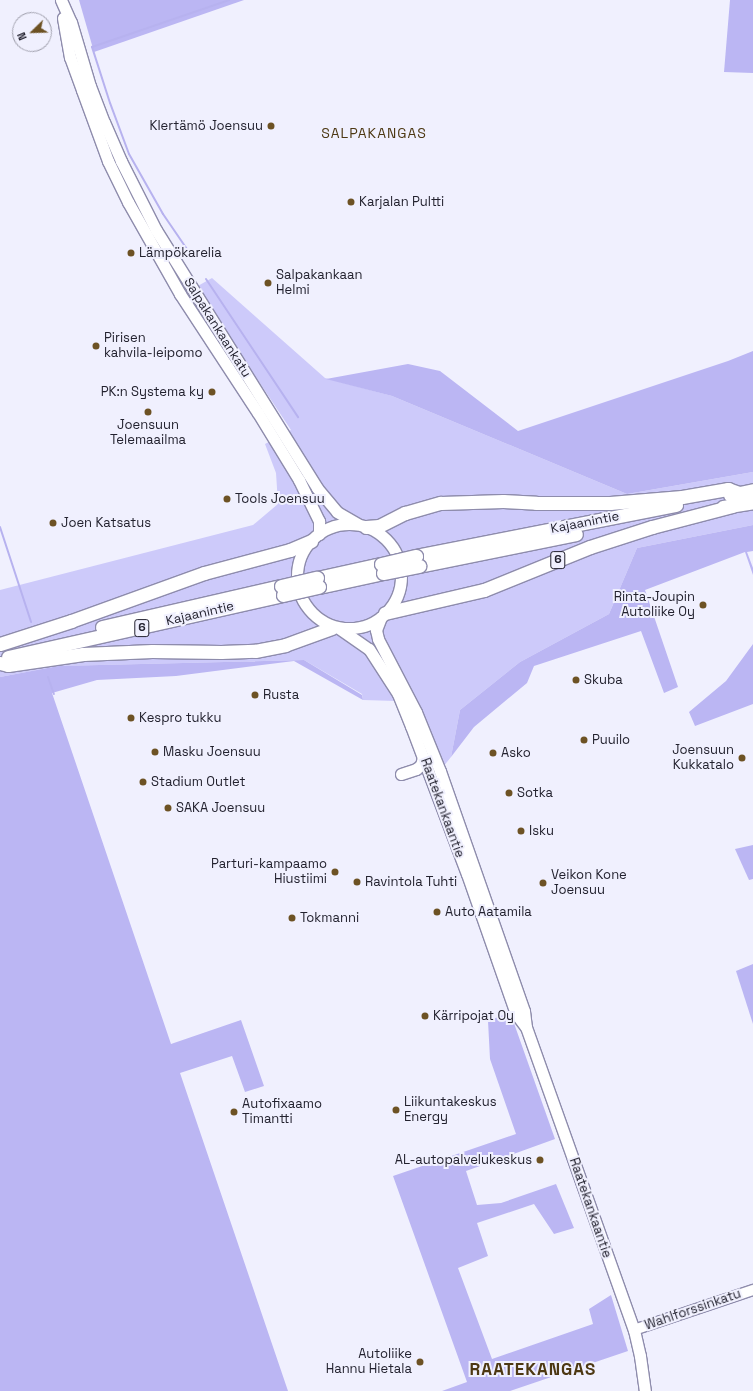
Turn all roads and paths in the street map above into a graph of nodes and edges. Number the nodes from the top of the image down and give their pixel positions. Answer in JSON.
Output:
{"nodes":[{"id":1,"x":61,"y":0,"type":"edge"},
{"id":2,"x":753,"y":490,"type":"edge"},
{"id":3,"x":739,"y":493,"type":"junction"},
{"id":4,"x":753,"y":502,"type":"edge"},
{"id":5,"x":732,"y":506,"type":"junction"},
{"id":6,"x":362,"y":526,"type":"junction"},
{"id":7,"x":315,"y":538,"type":"junction"},
{"id":8,"x":418,"y":561,"type":"junction"},
{"id":9,"x":282,"y":591,"type":"junction"},
{"id":10,"x":383,"y":615,"type":"junction"},
{"id":11,"x":336,"y":628,"type":"junction"},
{"id":12,"x":0,"y":644,"type":"edge"},
{"id":13,"x":0,"y":651,"type":"edge"},
{"id":14,"x":0,"y":659,"type":"edge"},
{"id":15,"x":0,"y":663,"type":"edge"},
{"id":16,"x":423,"y":757,"type":"junction"},
{"id":17,"x":401,"y":774,"type":"dead end"},
{"id":18,"x":526,"y":1027,"type":"junction"},
{"id":19,"x":753,"y":1290,"type":"edge"},
{"id":20,"x":634,"y":1330,"type":"junction"},
{"id":21,"x":645,"y":1391,"type":"edge"}],
"edges":[{"from":1,"to":6,"type":"main road","name":"Salpakankaankatu"},
{"from":1,"to":7,"type":"main road","name":"Salpakankaankatu"},
{"from":2,"to":3,"type":"highway","name":"Kajaanintie","number":"6"},
{"from":3,"to":6,"type":"highway"},
{"from":3,"to":8,"type":"highway","name":"Kajaanintie","number":"6"},
{"from":4,"to":5,"type":"highway","name":"Kajaanintie","number":"6"},
{"from":5,"to":8,"type":"highway","name":"Kajaanintie","number":"6"},
{"from":5,"to":10,"type":"highway","number":"6"},
{"from":6,"to":7,"type":"main road"},
{"from":6,"to":10,"type":"main road"},
{"from":7,"to":11,"type":"main road"},
{"from":7,"to":12,"type":"highway"},
{"from":8,"to":9,"type":"highway","number":"6","bridge":true},
{"from":9,"to":13,"type":"highway","name":"Kajaanintie","number":"6"},
{"from":9,"to":14,"type":"highway","name":"Kajaanintie","number":"6"},
{"from":10,"to":11,"type":"main road"},
{"from":10,"to":18,"type":"main road","name":"Raatekankaantie"},
{"from":11,"to":15,"type":"highway"},
{"from":11,"to":16,"type":"main road","name":"Raatekankaantie"},
{"from":16,"to":17,"type":"main road"},
{"from":16,"to":18,"type":"main road","name":"Raatekankaantie"},
{"from":18,"to":20,"type":"main road","name":"Raatekankaantie"},
{"from":19,"to":20,"type":"street","name":"Wahlforssinkatu"},
{"from":20,"to":21,"type":"main road","name":"Raatekankaantie"}]}
